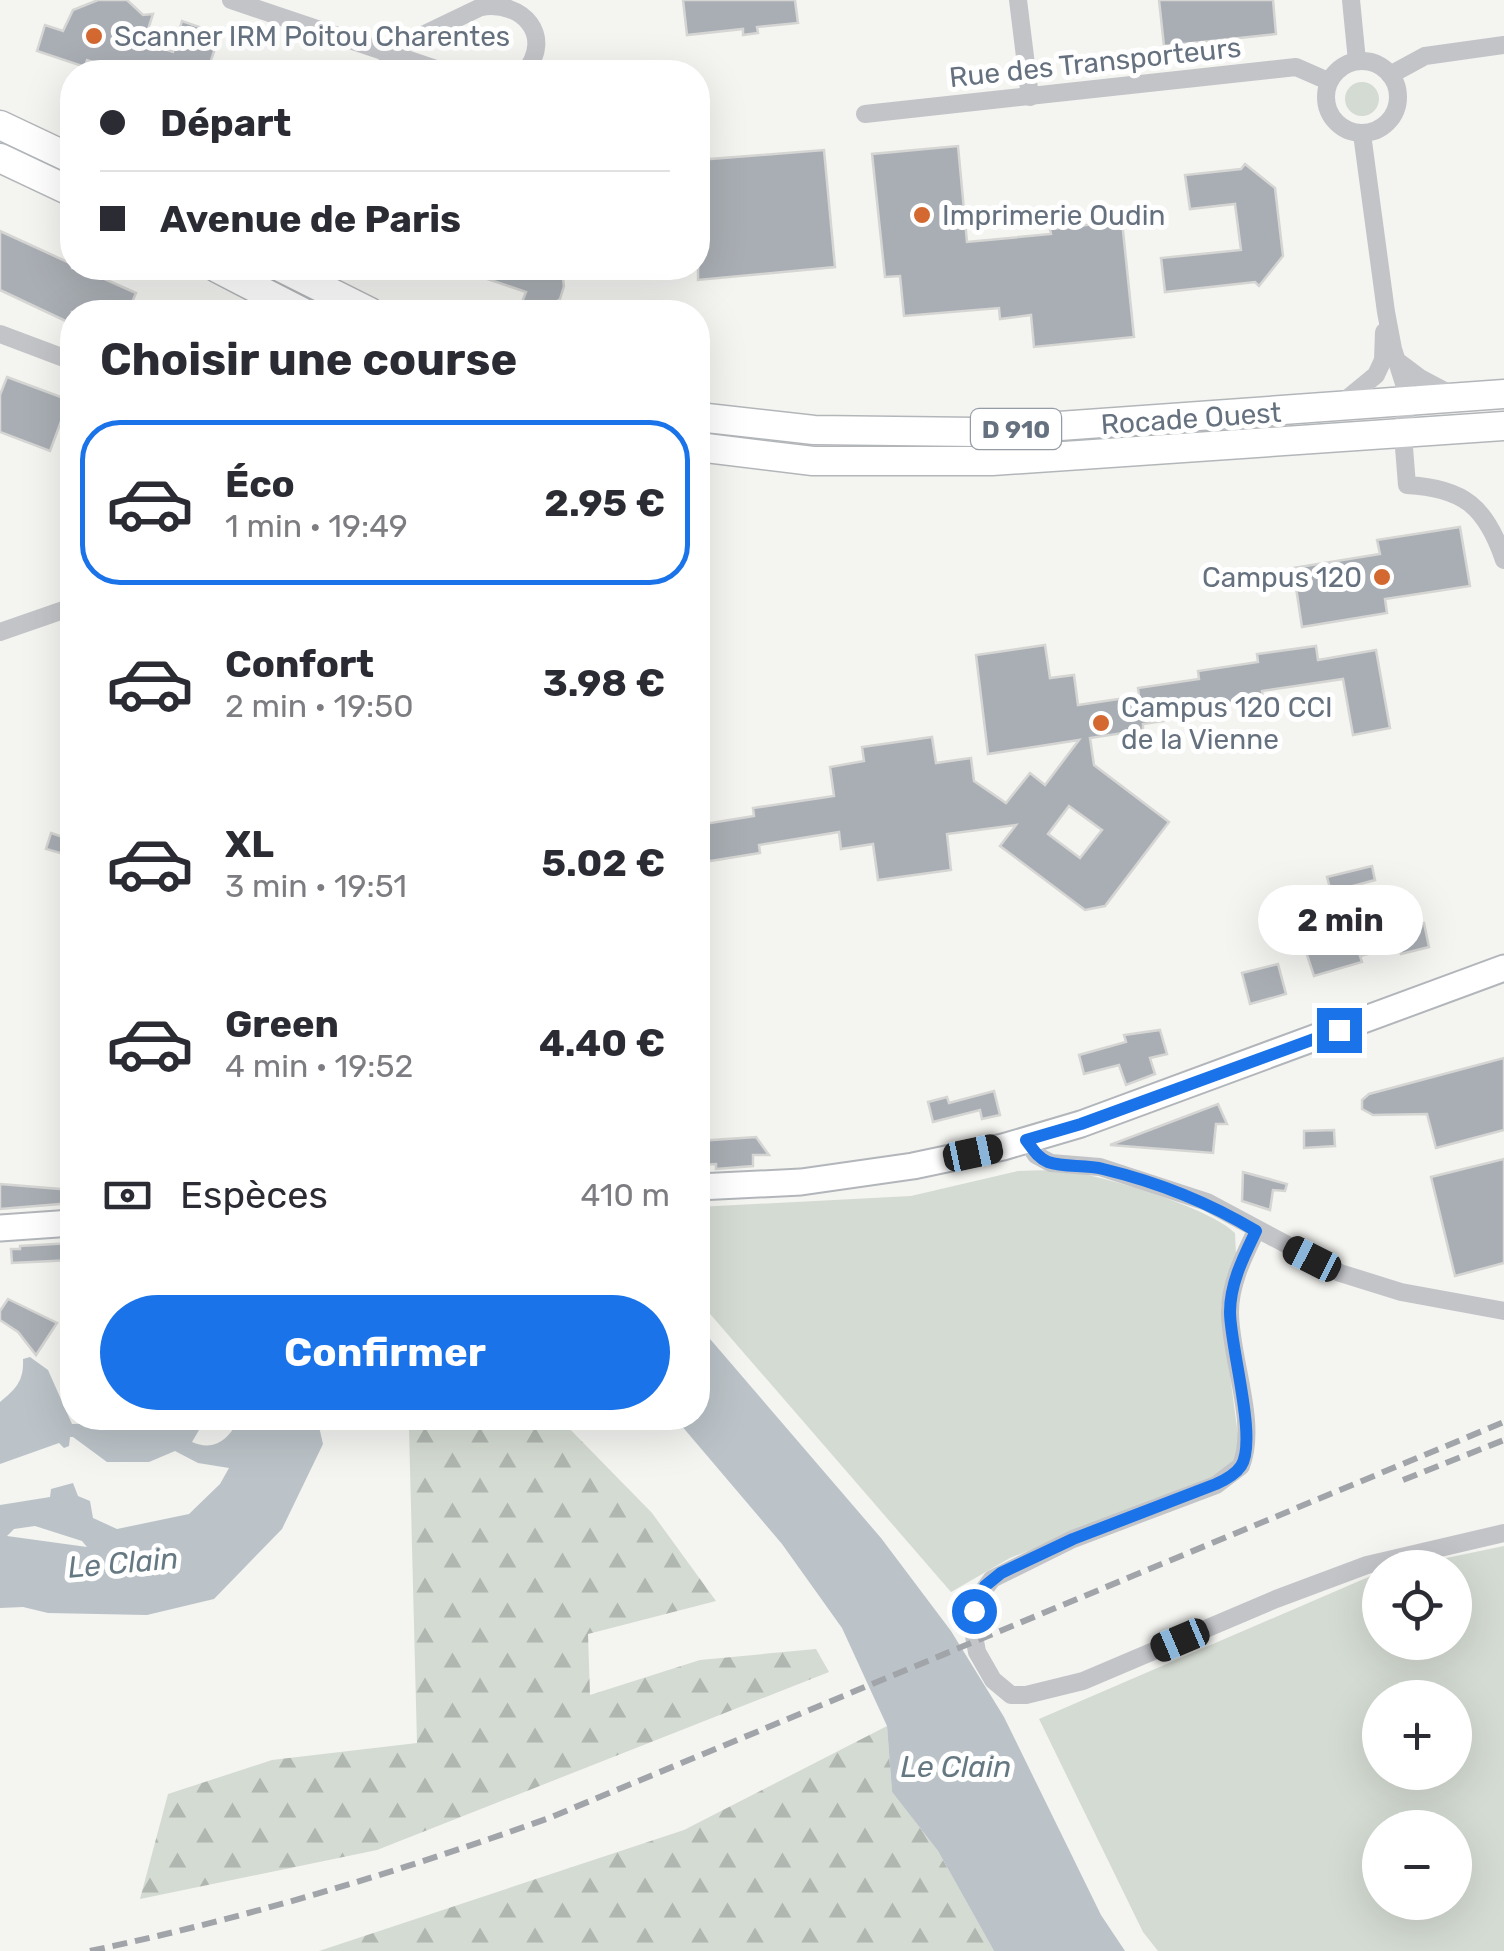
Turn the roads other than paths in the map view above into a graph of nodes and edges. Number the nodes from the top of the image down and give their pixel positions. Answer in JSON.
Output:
{"nodes":[{"id":1,"x":230,"y":0,"type":"edge"},
{"id":2,"x":1018,"y":0,"type":"edge"},
{"id":3,"x":1350,"y":0,"type":"edge"},
{"id":4,"x":1504,"y":45,"type":"edge"},
{"id":5,"x":385,"y":53,"type":"junction"},
{"id":6,"x":407,"y":60,"type":"edge"},
{"id":7,"x":531,"y":60,"type":"edge"},
{"id":8,"x":1357,"y":61,"type":"junction"},
{"id":9,"x":1390,"y":75,"type":"junction"},
{"id":10,"x":1328,"y":80,"type":"junction"},
{"id":11,"x":1030,"y":97,"type":"junction"},
{"id":12,"x":865,"y":114,"type":"dead end"},
{"id":13,"x":0,"y":125,"type":"edge"},
{"id":14,"x":1362,"y":134,"type":"junction"},
{"id":15,"x":60,"y":153,"type":"edge"},
{"id":16,"x":0,"y":158,"type":"edge"},
{"id":17,"x":60,"y":186,"type":"edge"},
{"id":18,"x":240,"y":280,"type":"edge"},
{"id":19,"x":306,"y":280,"type":"edge"},
{"id":20,"x":279,"y":300,"type":"edge"},
{"id":21,"x":345,"y":300,"type":"edge"},
{"id":22,"x":0,"y":334,"type":"edge"},
{"id":23,"x":60,"y":356,"type":"edge"},
{"id":24,"x":1391,"y":361,"type":"junction"},
{"id":25,"x":1504,"y":394,"type":"edge"},
{"id":26,"x":1457,"y":398,"type":"junction"},
{"id":27,"x":1399,"y":402,"type":"junction"},
{"id":28,"x":1335,"y":408,"type":"junction"},
{"id":29,"x":710,"y":419,"type":"edge"},
{"id":30,"x":1504,"y":426,"type":"edge"},
{"id":31,"x":1403,"y":435,"type":"junction"},
{"id":32,"x":710,"y":448,"type":"edge"},
{"id":33,"x":1504,"y":560,"type":"edge"},
{"id":34,"x":60,"y":611,"type":"edge"},
{"id":35,"x":0,"y":632,"type":"edge"},
{"id":36,"x":1504,"y":968,"type":"edge"},
{"id":37,"x":1026,"y":1140,"type":"junction"},
{"id":38,"x":710,"y":1187,"type":"edge"},
{"id":39,"x":60,"y":1224,"type":"edge"},
{"id":40,"x":0,"y":1228,"type":"edge"},
{"id":41,"x":1256,"y":1231,"type":"junction"},
{"id":42,"x":1504,"y":1311,"type":"edge"},
{"id":43,"x":1504,"y":1533,"type":"edge"}],
"edges":[{"from":1,"to":5,"type":"street"},
{"from":2,"to":11,"type":"street"},
{"from":3,"to":8,"type":"street"},
{"from":4,"to":9,"type":"street"},
{"from":5,"to":6,"type":"street"},
{"from":5,"to":7,"type":"street"},
{"from":8,"to":9,"type":"street"},
{"from":8,"to":10,"type":"street"},
{"from":9,"to":14,"type":"street"},
{"from":10,"to":11,"type":"street","name":"Rue des Transporteurs"},
{"from":10,"to":14,"type":"street"},
{"from":11,"to":12,"type":"street","name":"Rue des Transporteurs"},
{"from":13,"to":15,"type":"main road"},
{"from":14,"to":24,"type":"street"},
{"from":16,"to":17,"type":"main road"},
{"from":18,"to":20,"type":"main road"},
{"from":19,"to":21,"type":"main road"},
{"from":22,"to":23,"type":"street"},
{"from":24,"to":26,"type":"street"},
{"from":24,"to":27,"type":"street"},
{"from":24,"to":28,"type":"street"},
{"from":25,"to":26,"type":"main road","name":"Rocade Ouest","number":"D 910"},
{"from":26,"to":27,"type":"main road","name":"Rocade Ouest","number":"D 910"},
{"from":27,"to":28,"type":"main road","name":"Rocade Ouest","number":"D 910"},
{"from":27,"to":31,"type":"street"},
{"from":28,"to":29,"type":"main road","name":"Rocade Ouest","number":"D 910"},
{"from":30,"to":31,"type":"main road","number":"D 910"},
{"from":31,"to":32,"type":"main road","number":"D 910"},
{"from":31,"to":33,"type":"street"},
{"from":34,"to":35,"type":"street"},
{"from":36,"to":37,"type":"main road"},
{"from":37,"to":38,"type":"main road"},
{"from":37,"to":41,"type":"street"},
{"from":39,"to":40,"type":"main road"},
{"from":41,"to":42,"type":"street"},
{"from":41,"to":43,"type":"street"}]}
